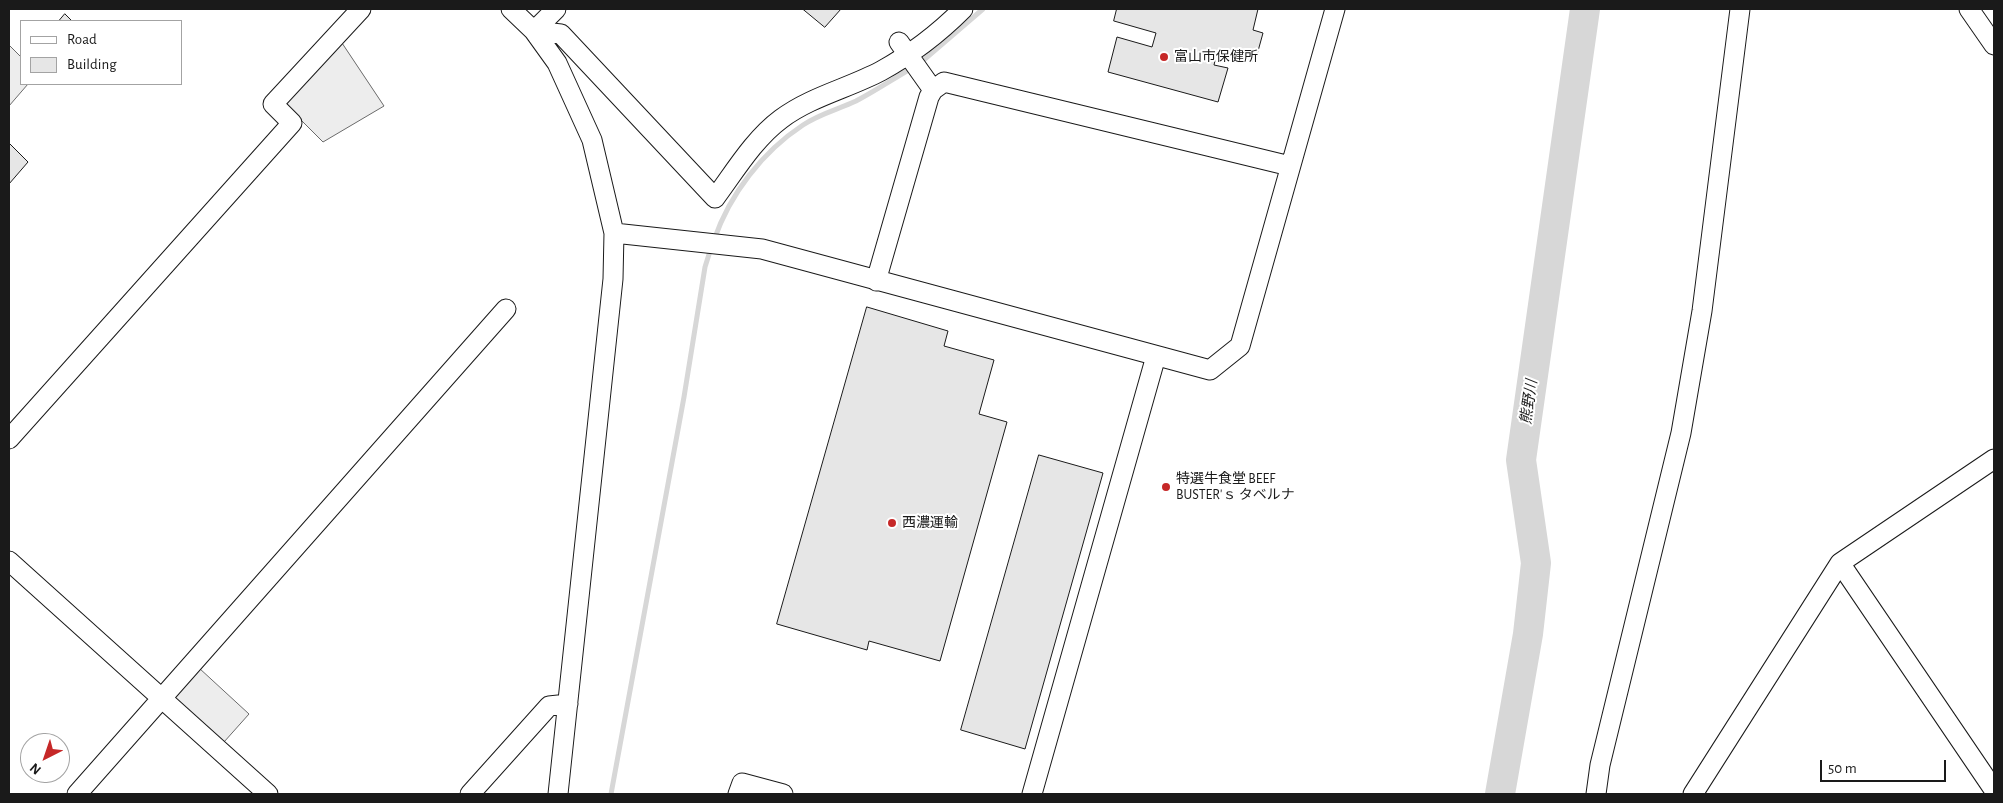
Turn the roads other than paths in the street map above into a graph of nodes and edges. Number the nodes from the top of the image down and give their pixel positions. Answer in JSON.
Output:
{"nodes":[{"id":1,"x":361,"y":9,"type":"edge"},
{"id":2,"x":511,"y":9,"type":"edge"},
{"id":3,"x":556,"y":9,"type":"edge"},
{"id":4,"x":963,"y":9,"type":"edge"},
{"id":5,"x":1335,"y":9,"type":"edge"},
{"id":6,"x":1740,"y":9,"type":"edge"},
{"id":7,"x":1970,"y":9,"type":"edge"},
{"id":8,"x":534,"y":31,"type":"junction"},
{"id":9,"x":1994,"y":45,"type":"edge"},
{"id":10,"x":902,"y":48,"type":"junction"},
{"id":11,"x":933,"y":90,"type":"junction"},
{"id":12,"x":1290,"y":166,"type":"junction"},
{"id":13,"x":614,"y":232,"type":"junction"},
{"id":14,"x":876,"y":281,"type":"junction"},
{"id":15,"x":506,"y":309,"type":"dead end"},
{"id":16,"x":1156,"y":356,"type":"junction"},
{"id":17,"x":9,"y":439,"type":"edge"},
{"id":18,"x":1994,"y":458,"type":"edge"},
{"id":19,"x":9,"y":562,"type":"edge"},
{"id":20,"x":1840,"y":563,"type":"junction"},
{"id":21,"x":163,"y":700,"type":"junction"},
{"id":22,"x":568,"y":704,"type":"junction"},
{"id":23,"x":740,"y":788,"type":"edge"},
{"id":24,"x":1994,"y":790,"type":"edge"},
{"id":25,"x":77,"y":794,"type":"edge"},
{"id":26,"x":268,"y":794,"type":"edge"},
{"id":27,"x":470,"y":794,"type":"edge"},
{"id":28,"x":558,"y":794,"type":"edge"},
{"id":29,"x":783,"y":794,"type":"edge"},
{"id":30,"x":1032,"y":794,"type":"edge"},
{"id":31,"x":1596,"y":794,"type":"edge"},
{"id":32,"x":1693,"y":794,"type":"edge"}],
"edges":[{"from":1,"to":17,"type":"street"},
{"from":2,"to":8,"type":"street"},
{"from":3,"to":8,"type":"street"},
{"from":4,"to":10,"type":"street"},
{"from":5,"to":12,"type":"street"},
{"from":6,"to":31,"type":"street"},
{"from":7,"to":9,"type":"street"},
{"from":8,"to":10,"type":"street"},
{"from":8,"to":13,"type":"street"},
{"from":10,"to":11,"type":"street"},
{"from":11,"to":12,"type":"street"},
{"from":11,"to":14,"type":"street"},
{"from":12,"to":16,"type":"street"},
{"from":13,"to":14,"type":"street"},
{"from":13,"to":22,"type":"street"},
{"from":14,"to":16,"type":"street"},
{"from":15,"to":21,"type":"street"},
{"from":16,"to":30,"type":"street"},
{"from":18,"to":20,"type":"street"},
{"from":19,"to":21,"type":"street"},
{"from":20,"to":24,"type":"street"},
{"from":20,"to":32,"type":"street"},
{"from":21,"to":25,"type":"street"},
{"from":21,"to":26,"type":"street"},
{"from":22,"to":27,"type":"street"},
{"from":22,"to":28,"type":"street"},
{"from":23,"to":29,"type":"street"}]}
